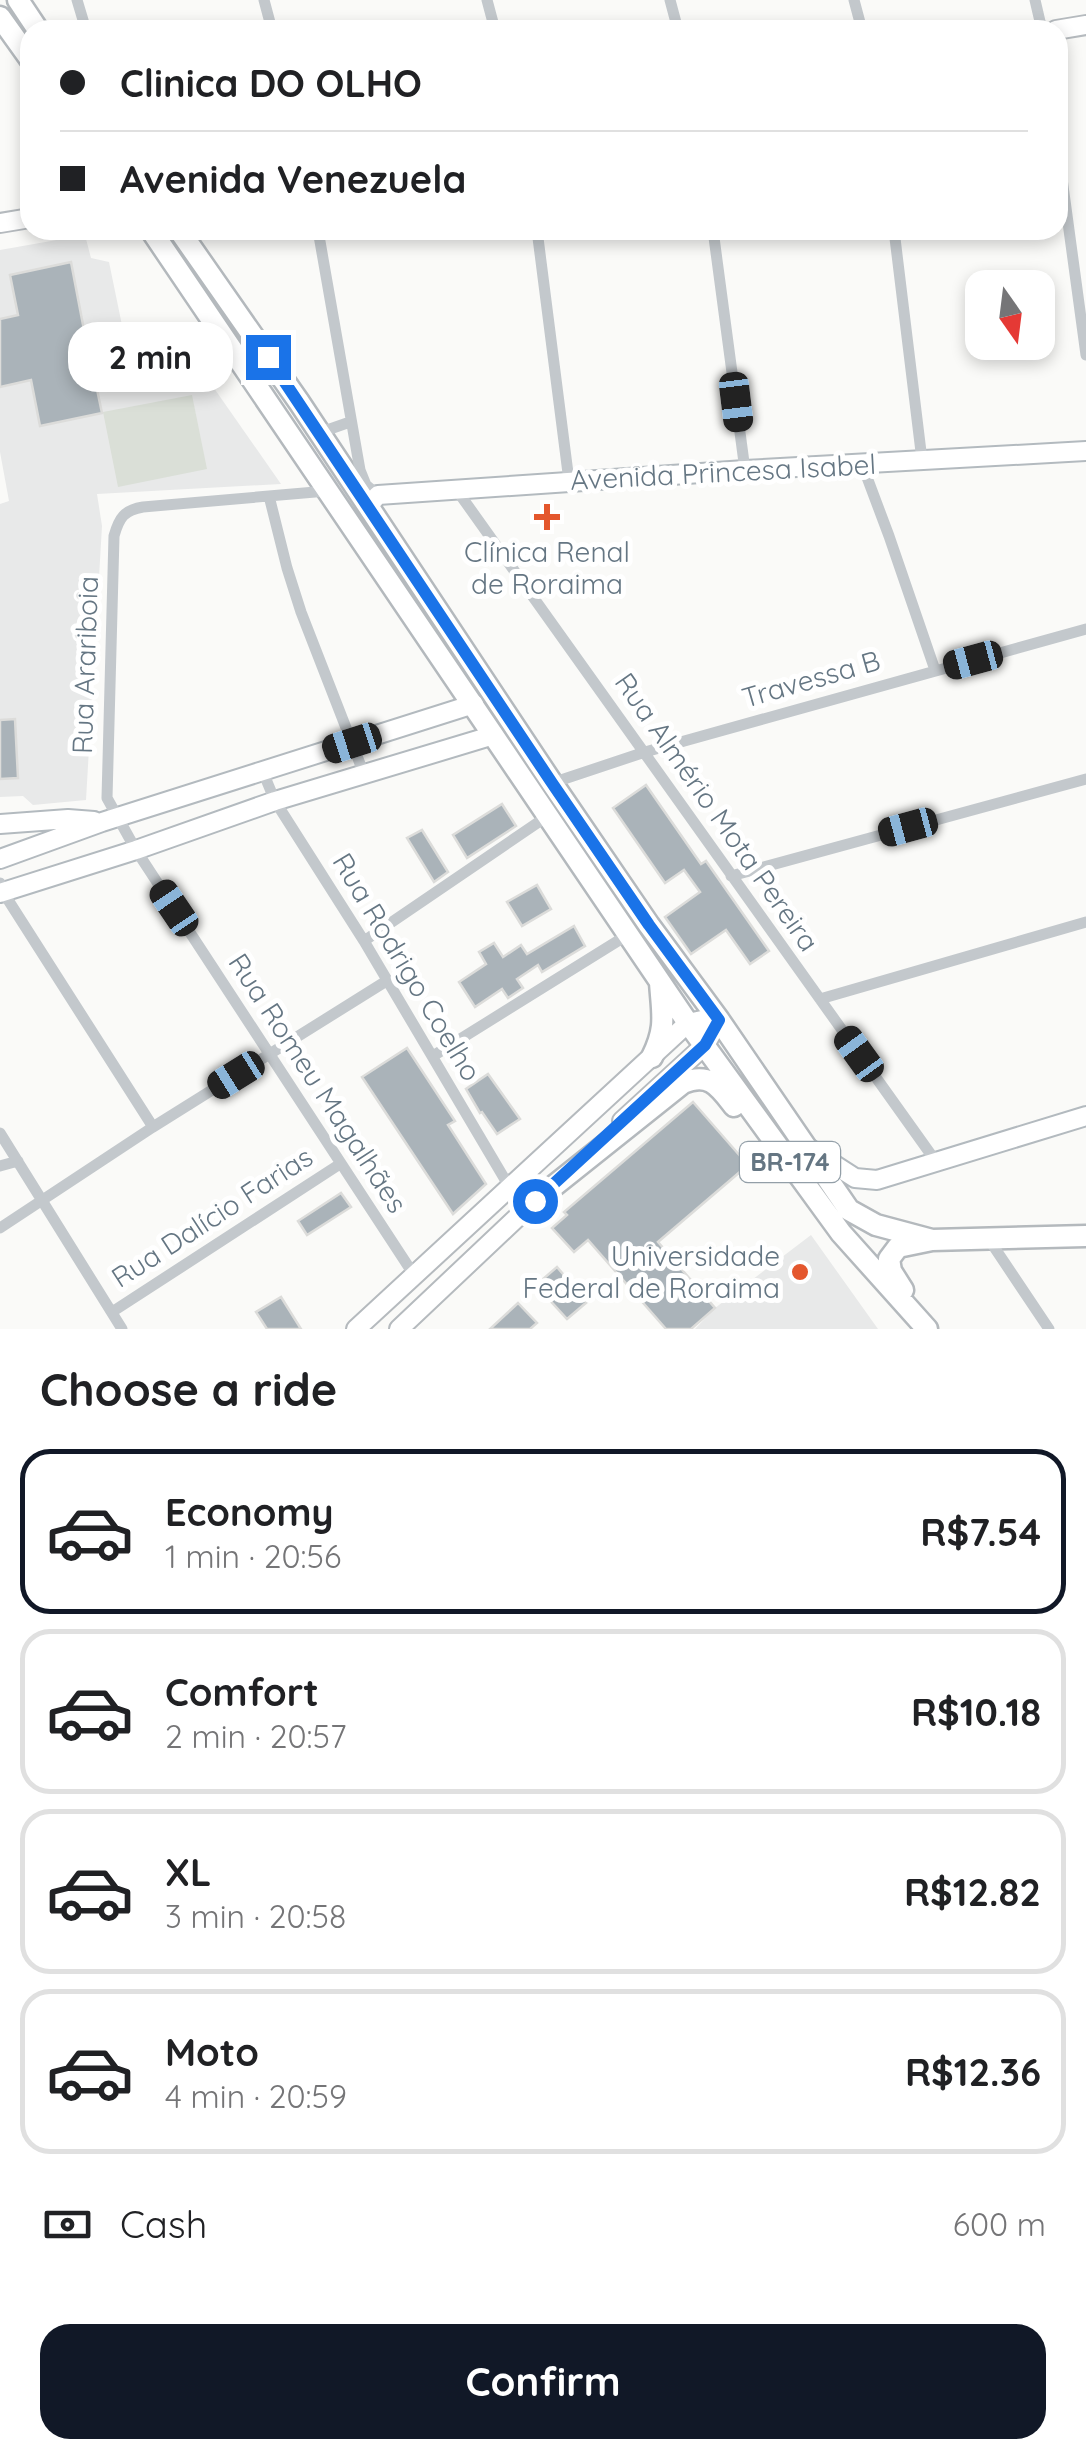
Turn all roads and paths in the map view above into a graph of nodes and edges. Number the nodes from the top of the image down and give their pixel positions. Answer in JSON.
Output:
{"nodes":[{"id":1,"x":0,"y":17,"type":"edge"},
{"id":2,"x":20,"y":45,"type":"edge"},
{"id":3,"x":1068,"y":222,"type":"edge"},
{"id":4,"x":157,"y":240,"type":"edge"},
{"id":5,"x":186,"y":240,"type":"edge"},
{"id":6,"x":320,"y":240,"type":"edge"},
{"id":7,"x":538,"y":240,"type":"edge"},
{"id":8,"x":715,"y":240,"type":"edge"},
{"id":9,"x":895,"y":240,"type":"edge"},
{"id":10,"x":1086,"y":355,"type":"edge"},
{"id":11,"x":268,"y":357,"type":"junction"},
{"id":12,"x":246,"y":368,"type":"junction"},
{"id":13,"x":350,"y":422,"type":"junction"},
{"id":14,"x":318,"y":430,"type":"junction"},
{"id":15,"x":1086,"y":451,"type":"edge"},
{"id":16,"x":922,"y":460,"type":"junction"},
{"id":17,"x":862,"y":464,"type":"junction"},
{"id":18,"x":744,"y":470,"type":"junction"},
{"id":19,"x":569,"y":482,"type":"junction"},
{"id":20,"x":456,"y":489,"type":"junction"},
{"id":21,"x":329,"y":491,"type":"junction"},
{"id":22,"x":269,"y":496,"type":"junction"},
{"id":23,"x":374,"y":503,"type":"junction"},
{"id":24,"x":415,"y":576,"type":"junction"},
{"id":25,"x":391,"y":582,"type":"junction"},
{"id":26,"x":1086,"y":629,"type":"edge"},
{"id":27,"x":936,"y":670,"type":"junction"},
{"id":28,"x":474,"y":704,"type":"junction"},
{"id":29,"x":494,"y":735,"type":"junction"},
{"id":30,"x":352,"y":743,"type":"junction"},
{"id":31,"x":645,"y":752,"type":"junction"},
{"id":32,"x":263,"y":772,"type":"junction"},
{"id":33,"x":364,"y":774,"type":"junction"},
{"id":34,"x":1086,"y":778,"type":"edge"},
{"id":35,"x":552,"y":783,"type":"junction"},
{"id":36,"x":275,"y":801,"type":"junction"},
{"id":37,"x":549,"y":816,"type":"junction"},
{"id":38,"x":109,"y":820,"type":"junction"},
{"id":39,"x":0,"y":824,"type":"edge"},
{"id":40,"x":136,"y":850,"type":"junction"},
{"id":41,"x":0,"y":859,"type":"edge"},
{"id":42,"x":731,"y":876,"type":"junction"},
{"id":43,"x":1,"y":889,"type":"edge"},
{"id":44,"x":1086,"y":922,"type":"edge"},
{"id":45,"x":629,"y":934,"type":"junction"},
{"id":46,"x":364,"y":941,"type":"junction"},
{"id":47,"x":388,"y":980,"type":"junction"},
{"id":48,"x":660,"y":980,"type":"junction"},
{"id":49,"x":820,"y":1000,"type":"junction"},
{"id":50,"x":718,"y":1018,"type":"junction"},
{"id":51,"x":688,"y":1023,"type":"junction"},
{"id":52,"x":705,"y":1045,"type":"junction"},
{"id":53,"x":270,"y":1054,"type":"junction"},
{"id":54,"x":433,"y":1056,"type":"junction"},
{"id":55,"x":652,"y":1057,"type":"junction"},
{"id":56,"x":1086,"y":1116,"type":"edge"},
{"id":57,"x":153,"y":1127,"type":"junction"},
{"id":58,"x":0,"y":1133,"type":"edge"},
{"id":59,"x":800,"y":1142,"type":"junction"},
{"id":60,"x":18,"y":1161,"type":"junction"},
{"id":61,"x":938,"y":1163,"type":"junction"},
{"id":62,"x":340,"y":1164,"type":"junction"},
{"id":63,"x":0,"y":1166,"type":"edge"},
{"id":64,"x":510,"y":1188,"type":"junction"},
{"id":65,"x":43,"y":1201,"type":"junction"},
{"id":66,"x":535,"y":1201,"type":"junction"},
{"id":67,"x":0,"y":1228,"type":"edge"},
{"id":68,"x":841,"y":1233,"type":"junction"},
{"id":69,"x":1086,"y":1236,"type":"edge"},
{"id":70,"x":988,"y":1238,"type":"junction"},
{"id":71,"x":932,"y":1240,"type":"junction"},
{"id":72,"x":414,"y":1275,"type":"junction"},
{"id":73,"x":112,"y":1312,"type":"junction"},
{"id":74,"x":122,"y":1329,"type":"edge"},
{"id":75,"x":356,"y":1329,"type":"edge"},
{"id":76,"x":399,"y":1329,"type":"edge"},
{"id":77,"x":928,"y":1329,"type":"edge"},
{"id":78,"x":1049,"y":1329,"type":"edge"}],
"edges":[{"from":1,"to":2,"type":"highway"},
{"from":3,"to":10,"type":"street"},
{"from":4,"to":12,"type":"highway","number":"BR-174"},
{"from":5,"to":11,"type":"highway","number":"BR-174"},
{"from":6,"to":13,"type":"street"},
{"from":7,"to":19,"type":"street"},
{"from":8,"to":18,"type":"street"},
{"from":9,"to":16,"type":"street"},
{"from":11,"to":12,"type":"highway"},
{"from":11,"to":14,"type":"highway","number":"BR-174"},
{"from":12,"to":21,"type":"highway","number":"BR-174"},
{"from":13,"to":14,"type":"street"},
{"from":13,"to":23,"type":"street"},
{"from":14,"to":23,"type":"highway","number":"BR-174"},
{"from":15,"to":16,"type":"main road","name":"Avenida Princesa Isabel"},
{"from":16,"to":17,"type":"main road","name":"Avenida Princesa Isabel"},
{"from":17,"to":18,"type":"main road","name":"Avenida Princesa Isabel"},
{"from":17,"to":27,"type":"street"},
{"from":18,"to":19,"type":"main road","name":"Avenida Princesa Isabel"},
{"from":19,"to":20,"type":"main road","name":"Avenida Princesa Isabel"},
{"from":20,"to":23,"type":"main road","name":"Avenida Princesa Isabel"},
{"from":20,"to":31,"type":"street","name":"Rua Almério Mota Pereira"},
{"from":21,"to":22,"type":"street"},
{"from":21,"to":25,"type":"highway","number":"BR-174"},
{"from":22,"to":30,"type":"street"},
{"from":22,"to":38,"type":"street","name":"Rua Arariboia"},
{"from":23,"to":24,"type":"highway","number":"BR-174"},
{"from":24,"to":25,"type":"highway"},
{"from":24,"to":35,"type":"highway","number":"BR-174"},
{"from":25,"to":28,"type":"highway","number":"BR-174"},
{"from":26,"to":27,"type":"street","name":"Travessa B"},
{"from":27,"to":31,"type":"street","name":"Travessa B"},
{"from":28,"to":29,"type":"highway","number":"BR-174"},
{"from":28,"to":30,"type":"main road"},
{"from":29,"to":33,"type":"main road"},
{"from":29,"to":37,"type":"highway","number":"BR-174"},
{"from":30,"to":32,"type":"main road"},
{"from":30,"to":33,"type":"street"},
{"from":31,"to":35,"type":"street","name":"Travessa B"},
{"from":31,"to":42,"type":"street","name":"Rua Almério Mota Pereira"},
{"from":32,"to":36,"type":"street","name":"Rua Rodrigo Coelho"},
{"from":32,"to":38,"type":"main road"},
{"from":33,"to":36,"type":"main road"},
{"from":34,"to":42,"type":"street"},
{"from":35,"to":50,"type":"highway","number":"BR-174"},
{"from":36,"to":40,"type":"main road"},
{"from":36,"to":46,"type":"street","name":"Rua Rodrigo Coelho"},
{"from":37,"to":45,"type":"highway","number":"BR-174"},
{"from":37,"to":46,"type":"street"},
{"from":38,"to":39,"type":"main road"},
{"from":38,"to":40,"type":"street","name":"Rua Romeu Magalhães"},
{"from":38,"to":41,"type":"main road"},
{"from":40,"to":43,"type":"main road"},
{"from":40,"to":53,"type":"street","name":"Rua Romeu Magalhães"},
{"from":42,"to":49,"type":"street","name":"Rua Almério Mota Pereira"},
{"from":43,"to":57,"type":"street"},
{"from":44,"to":49,"type":"street"},
{"from":45,"to":48,"type":"highway","number":"BR-174"},
{"from":45,"to":54,"type":"street"},
{"from":46,"to":47,"type":"street","name":"Rua Rodrigo Coelho"},
{"from":47,"to":53,"type":"street"},
{"from":47,"to":54,"type":"street","name":"Rua Rodrigo Coelho"},
{"from":48,"to":51,"type":"highway","number":"BR-174"},
{"from":48,"to":55,"type":"highway"},
{"from":49,"to":61,"type":"street","name":"Rua Almério Mota Pereira"},
{"from":50,"to":51,"type":"main road"},
{"from":50,"to":52,"type":"main road"},
{"from":50,"to":59,"type":"highway","number":"BR-174"},
{"from":51,"to":52,"type":"highway","number":"BR-174"},
{"from":51,"to":55,"type":"main road"},
{"from":52,"to":66,"type":"main road"},
{"from":52,"to":68,"type":"highway","number":"BR-174"},
{"from":53,"to":57,"type":"street"},
{"from":53,"to":62,"type":"street","name":"Rua Romeu Magalhães"},
{"from":54,"to":64,"type":"street","name":"Rua Rodrigo Coelho"},
{"from":55,"to":64,"type":"main road"},
{"from":56,"to":61,"type":"main road"},
{"from":57,"to":65,"type":"street"},
{"from":58,"to":60,"type":"street"},
{"from":59,"to":61,"type":"main road"},
{"from":59,"to":71,"type":"highway","number":"BR-174"},
{"from":60,"to":63,"type":"street"},
{"from":60,"to":65,"type":"street"},
{"from":62,"to":72,"type":"street","name":"Rua Romeu Magalhães"},
{"from":62,"to":73,"type":"street","name":"Rua Dalício Farias"},
{"from":64,"to":72,"type":"main road"},
{"from":65,"to":67,"type":"street"},
{"from":65,"to":73,"type":"street"},
{"from":66,"to":68,"type":"highway"},
{"from":66,"to":76,"type":"main road"},
{"from":68,"to":77,"type":"highway","number":"BR-174"},
{"from":69,"to":70,"type":"highway","number":"BR-174"},
{"from":70,"to":71,"type":"highway","number":"BR-174"},
{"from":70,"to":78,"type":"street"},
{"from":71,"to":77,"type":"highway","number":"BR-174"},
{"from":72,"to":75,"type":"main road"},
{"from":73,"to":74,"type":"street"}]}
